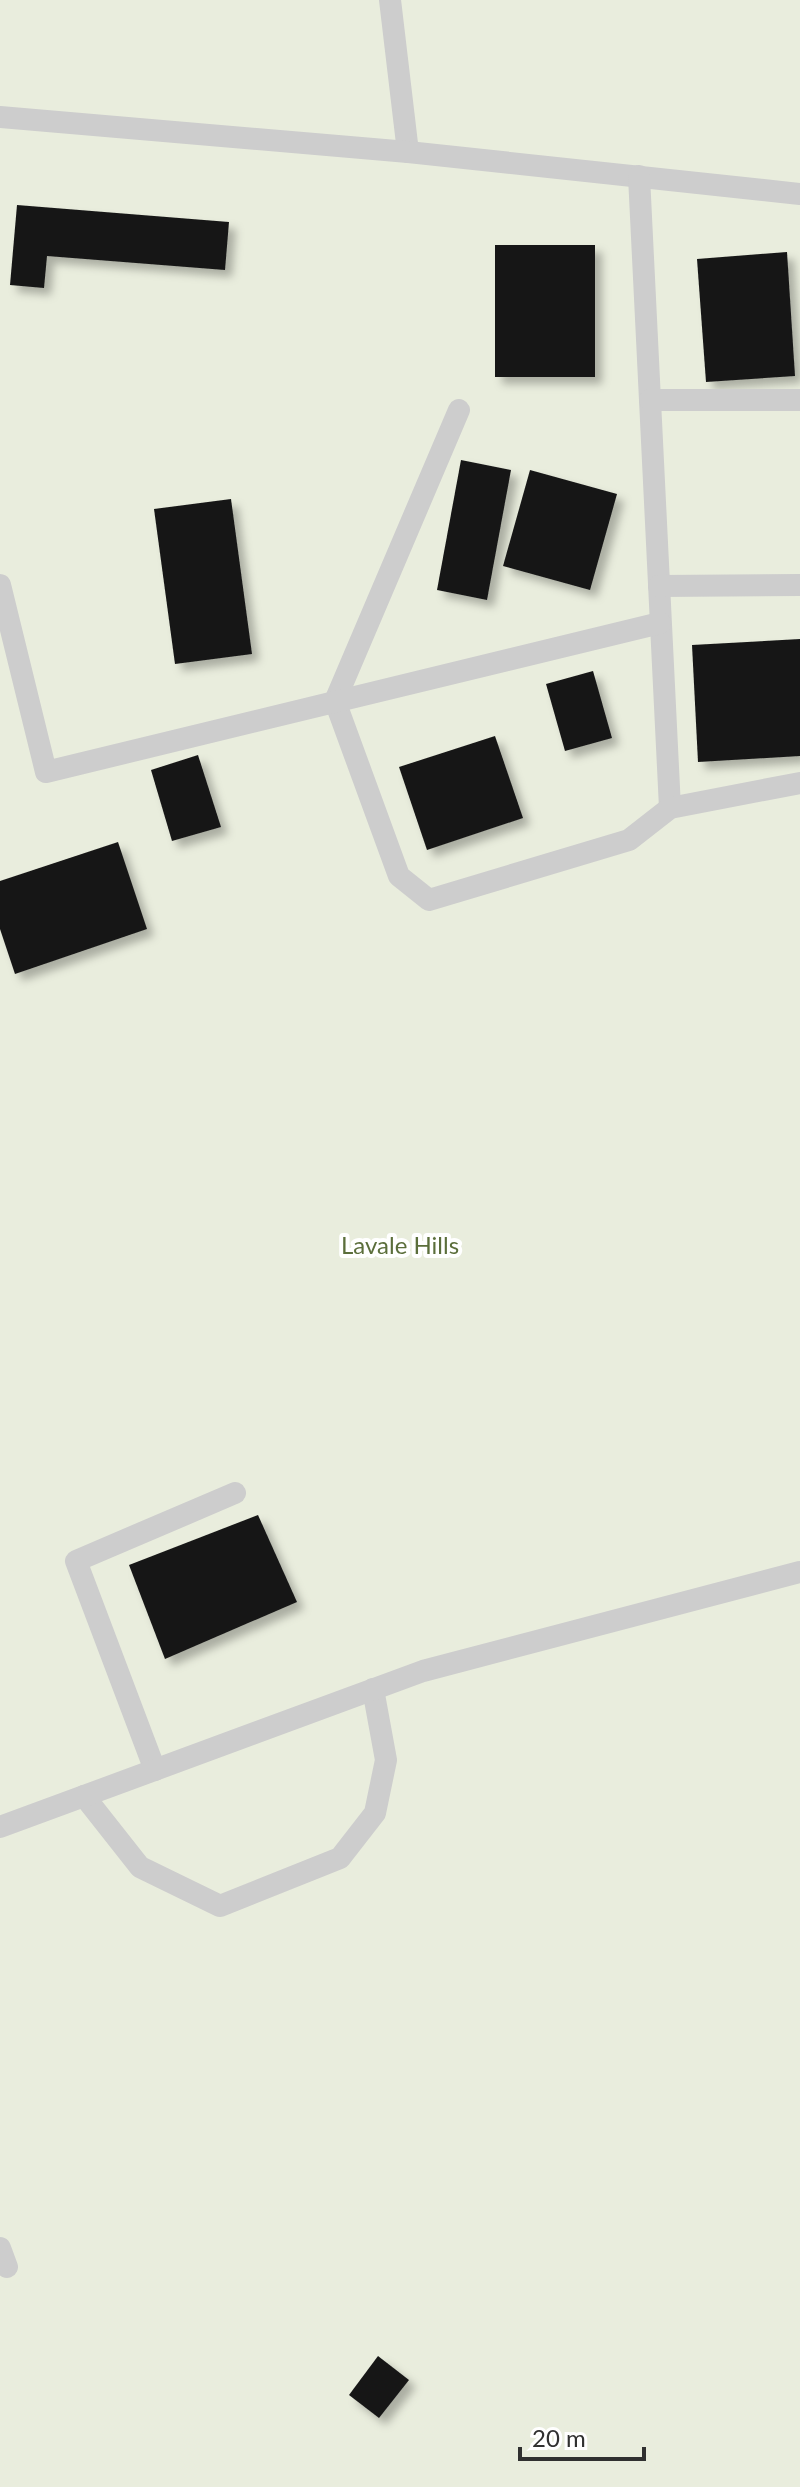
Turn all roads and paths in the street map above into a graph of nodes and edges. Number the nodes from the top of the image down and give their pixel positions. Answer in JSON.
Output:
{"nodes":[{"id":1,"x":390,"y":0,"type":"edge"},
{"id":2,"x":0,"y":117,"type":"edge"},
{"id":3,"x":408,"y":152,"type":"junction"},
{"id":4,"x":639,"y":176,"type":"junction"},
{"id":5,"x":800,"y":194,"type":"edge"},
{"id":6,"x":650,"y":400,"type":"junction"},
{"id":7,"x":800,"y":400,"type":"edge"},
{"id":8,"x":459,"y":410,"type":"dead end"},
{"id":9,"x":0,"y":585,"type":"edge"},
{"id":10,"x":800,"y":585,"type":"edge"},
{"id":11,"x":659,"y":586,"type":"junction"},
{"id":12,"x":660,"y":623,"type":"junction"},
{"id":13,"x":335,"y":701,"type":"junction"},
{"id":14,"x":800,"y":783,"type":"edge"},
{"id":15,"x":670,"y":808,"type":"junction"},
{"id":16,"x":235,"y":1493,"type":"dead end"},
{"id":17,"x":800,"y":1572,"type":"edge"},
{"id":18,"x":373,"y":1689,"type":"junction"},
{"id":19,"x":155,"y":1770,"type":"junction"},
{"id":20,"x":84,"y":1796,"type":"junction"},
{"id":21,"x":0,"y":1827,"type":"edge"}],
"edges":[{"from":1,"to":3,"type":"lane"},
{"from":2,"to":3,"type":"lane"},
{"from":3,"to":4,"type":"lane"},
{"from":4,"to":5,"type":"lane"},
{"from":4,"to":6,"type":"lane"},
{"from":6,"to":7,"type":"lane"},
{"from":6,"to":11,"type":"lane"},
{"from":8,"to":13,"type":"lane"},
{"from":9,"to":13,"type":"lane"},
{"from":10,"to":11,"type":"lane"},
{"from":11,"to":12,"type":"lane"},
{"from":12,"to":13,"type":"lane"},
{"from":12,"to":15,"type":"lane"},
{"from":13,"to":15,"type":"lane"},
{"from":14,"to":15,"type":"lane"},
{"from":16,"to":19,"type":"lane"},
{"from":17,"to":18,"type":"lane"},
{"from":18,"to":19,"type":"lane"},
{"from":18,"to":20,"type":"lane"},
{"from":19,"to":20,"type":"lane"},
{"from":20,"to":21,"type":"lane"}]}
